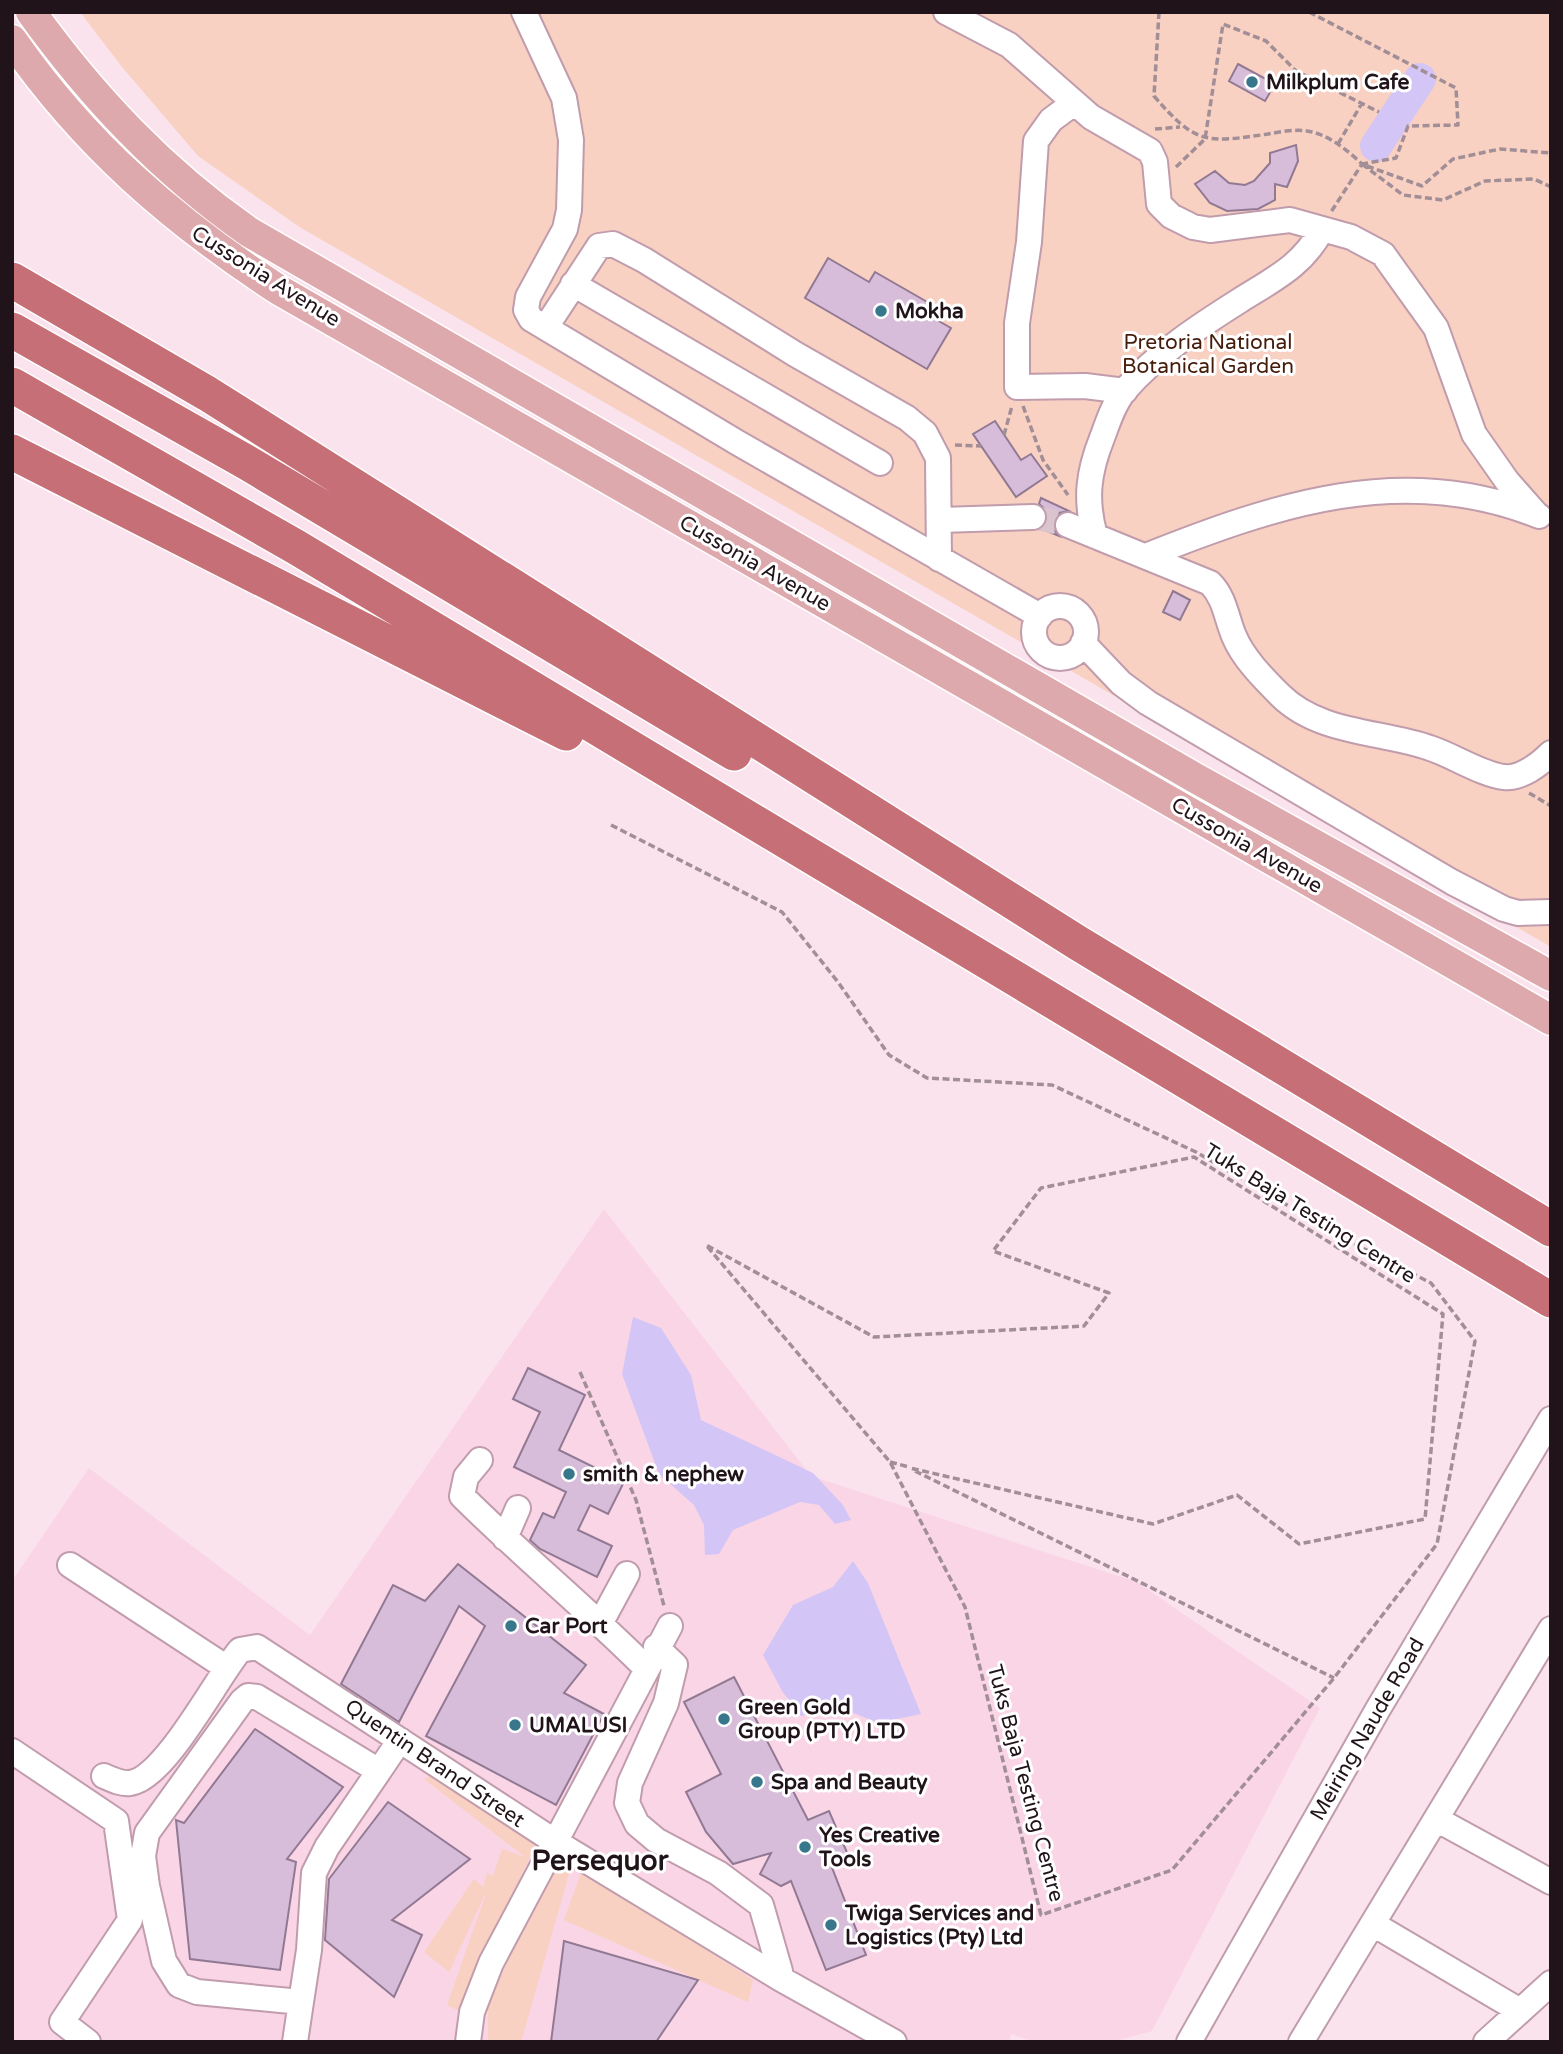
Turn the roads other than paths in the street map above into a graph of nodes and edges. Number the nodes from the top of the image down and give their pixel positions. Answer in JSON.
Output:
{"nodes":[{"id":1,"x":31,"y":12,"type":"edge"},
{"id":2,"x":524,"y":12,"type":"edge"},
{"id":3,"x":946,"y":12,"type":"edge"},
{"id":4,"x":12,"y":40,"type":"edge"},
{"id":5,"x":1074,"y":103,"type":"junction"},
{"id":6,"x":1322,"y":229,"type":"junction"},
{"id":7,"x":12,"y":262,"type":"edge"},
{"id":8,"x":12,"y":280,"type":"edge"},
{"id":9,"x":573,"y":284,"type":"junction"},
{"id":10,"x":546,"y":327,"type":"junction"},
{"id":11,"x":12,"y":330,"type":"edge"},
{"id":12,"x":12,"y":385,"type":"edge"},
{"id":13,"x":1125,"y":391,"type":"junction"},
{"id":14,"x":208,"y":394,"type":"junction"},
{"id":15,"x":12,"y":452,"type":"edge"},
{"id":16,"x":880,"y":463,"type":"dead end"},
{"id":17,"x":1071,"y":514,"type":"tunnel mouth"},
{"id":18,"x":1033,"y":517,"type":"tunnel mouth"},
{"id":19,"x":941,"y":520,"type":"junction"},
{"id":20,"x":1544,"y":520,"type":"edge"},
{"id":21,"x":1095,"y":536,"type":"junction"},
{"id":22,"x":1146,"y":556,"type":"junction"},
{"id":23,"x":939,"y":559,"type":"junction"},
{"id":24,"x":1040,"y":616,"type":"junction"},
{"id":25,"x":1083,"y":643,"type":"junction"},
{"id":26,"x":1047,"y":654,"type":"junction"},
{"id":27,"x":1028,"y":682,"type":"junction"},
{"id":28,"x":1010,"y":709,"type":"junction"},
{"id":29,"x":1551,"y":753,"type":"edge"},
{"id":30,"x":1551,"y":912,"type":"edge"},
{"id":31,"x":1003,"y":970,"type":"junction"},
{"id":32,"x":1551,"y":976,"type":"edge"},
{"id":33,"x":1495,"y":988,"type":"junction"},
{"id":34,"x":1551,"y":1020,"type":"edge"},
{"id":35,"x":1551,"y":1040,"type":"edge"},
{"id":36,"x":1551,"y":1229,"type":"edge"},
{"id":37,"x":1551,"y":1245,"type":"edge"},
{"id":38,"x":1551,"y":1300,"type":"edge"},
{"id":39,"x":1551,"y":1419,"type":"edge"},
{"id":40,"x":480,"y":1460,"type":"dead end"},
{"id":41,"x":518,"y":1508,"type":"dead end"},
{"id":42,"x":505,"y":1538,"type":"junction"},
{"id":43,"x":70,"y":1565,"type":"dead end"},
{"id":44,"x":627,"y":1574,"type":"dead end"},
{"id":45,"x":601,"y":1622,"type":"junction"},
{"id":46,"x":670,"y":1626,"type":"road end"},
{"id":47,"x":1551,"y":1629,"type":"edge"},
{"id":48,"x":651,"y":1657,"type":"junction"},
{"id":49,"x":228,"y":1668,"type":"junction"},
{"id":50,"x":400,"y":1740,"type":"junction"},
{"id":51,"x":12,"y":1751,"type":"edge"},
{"id":52,"x":379,"y":1771,"type":"junction"},
{"id":53,"x":104,"y":1776,"type":"dead end"},
{"id":54,"x":1436,"y":1819,"type":"junction"},
{"id":55,"x":554,"y":1841,"type":"junction"},
{"id":56,"x":1550,"y":1879,"type":"edge"},
{"id":57,"x":1373,"y":1924,"type":"junction"},
{"id":58,"x":780,"y":1971,"type":"dead end"},
{"id":59,"x":1551,"y":1983,"type":"edge"},
{"id":60,"x":300,"y":2002,"type":"junction"},
{"id":61,"x":1520,"y":2011,"type":"junction"},
{"id":62,"x":88,"y":2042,"type":"edge"},
{"id":63,"x":295,"y":2042,"type":"edge"},
{"id":64,"x":468,"y":2042,"type":"edge"},
{"id":65,"x":894,"y":2042,"type":"edge"},
{"id":66,"x":1189,"y":2042,"type":"edge"},
{"id":67,"x":1301,"y":2042,"type":"edge"},
{"id":68,"x":1486,"y":2042,"type":"edge"}],
"edges":[{"from":1,"to":27,"type":"main road","name":"Cussonia Avenue"},
{"from":2,"to":10,"type":"street"},
{"from":3,"to":5,"type":"street"},
{"from":4,"to":28,"type":"main road","name":"Cussonia Avenue"},
{"from":5,"to":6,"type":"street"},
{"from":5,"to":13,"type":"street"},
{"from":6,"to":13,"type":"street"},
{"from":6,"to":20,"type":"street"},
{"from":7,"to":14,"type":"highway"},
{"from":8,"to":14,"type":"highway"},
{"from":9,"to":10,"type":"street"},
{"from":9,"to":16,"type":"street"},
{"from":9,"to":19,"type":"street"},
{"from":10,"to":23,"type":"street"},
{"from":11,"to":37,"type":"highway"},
{"from":12,"to":31,"type":"highway"},
{"from":13,"to":21,"type":"street"},
{"from":14,"to":36,"type":"highway"},
{"from":15,"to":31,"type":"highway"},
{"from":17,"to":21,"type":"street"},
{"from":18,"to":19,"type":"street"},
{"from":19,"to":23,"type":"street"},
{"from":20,"to":22,"type":"street"},
{"from":21,"to":22,"type":"street"},
{"from":22,"to":29,"type":"street"},
{"from":23,"to":24,"type":"street"},
{"from":24,"to":25,"type":"street"},
{"from":24,"to":26,"type":"street"},
{"from":25,"to":26,"type":"street"},
{"from":25,"to":30,"type":"street"},
{"from":26,"to":27,"type":"street"},
{"from":27,"to":28,"type":"street"},
{"from":27,"to":32,"type":"main road","name":"Cussonia Avenue"},
{"from":28,"to":33,"type":"main road","name":"Cussonia Avenue"},
{"from":31,"to":38,"type":"highway"},
{"from":33,"to":34,"type":"main road","name":"Cussonia Avenue"},
{"from":33,"to":35,"type":"main road"},
{"from":39,"to":66,"type":"street","name":"Meiring Naude Road"},
{"from":40,"to":42,"type":"street"},
{"from":41,"to":42,"type":"street"},
{"from":42,"to":45,"type":"street"},
{"from":43,"to":49,"type":"street"},
{"from":44,"to":45,"type":"street"},
{"from":45,"to":48,"type":"street"},
{"from":46,"to":48,"type":"street"},
{"from":47,"to":54,"type":"street"},
{"from":48,"to":55,"type":"street"},
{"from":48,"to":58,"type":"street"},
{"from":49,"to":50,"type":"street","name":"Quentin Brand Street"},
{"from":49,"to":53,"type":"street"},
{"from":50,"to":52,"type":"street"},
{"from":50,"to":55,"type":"street","name":"Quentin Brand Street"},
{"from":51,"to":62,"type":"street"},
{"from":52,"to":60,"type":"street"},
{"from":52,"to":60,"type":"street"},
{"from":54,"to":56,"type":"street"},
{"from":54,"to":57,"type":"street"},
{"from":55,"to":64,"type":"street"},
{"from":55,"to":65,"type":"street","name":"Quentin Brand Street"},
{"from":57,"to":61,"type":"street"},
{"from":57,"to":67,"type":"street"},
{"from":59,"to":61,"type":"street"},
{"from":60,"to":63,"type":"street"},
{"from":61,"to":68,"type":"street"}]}
